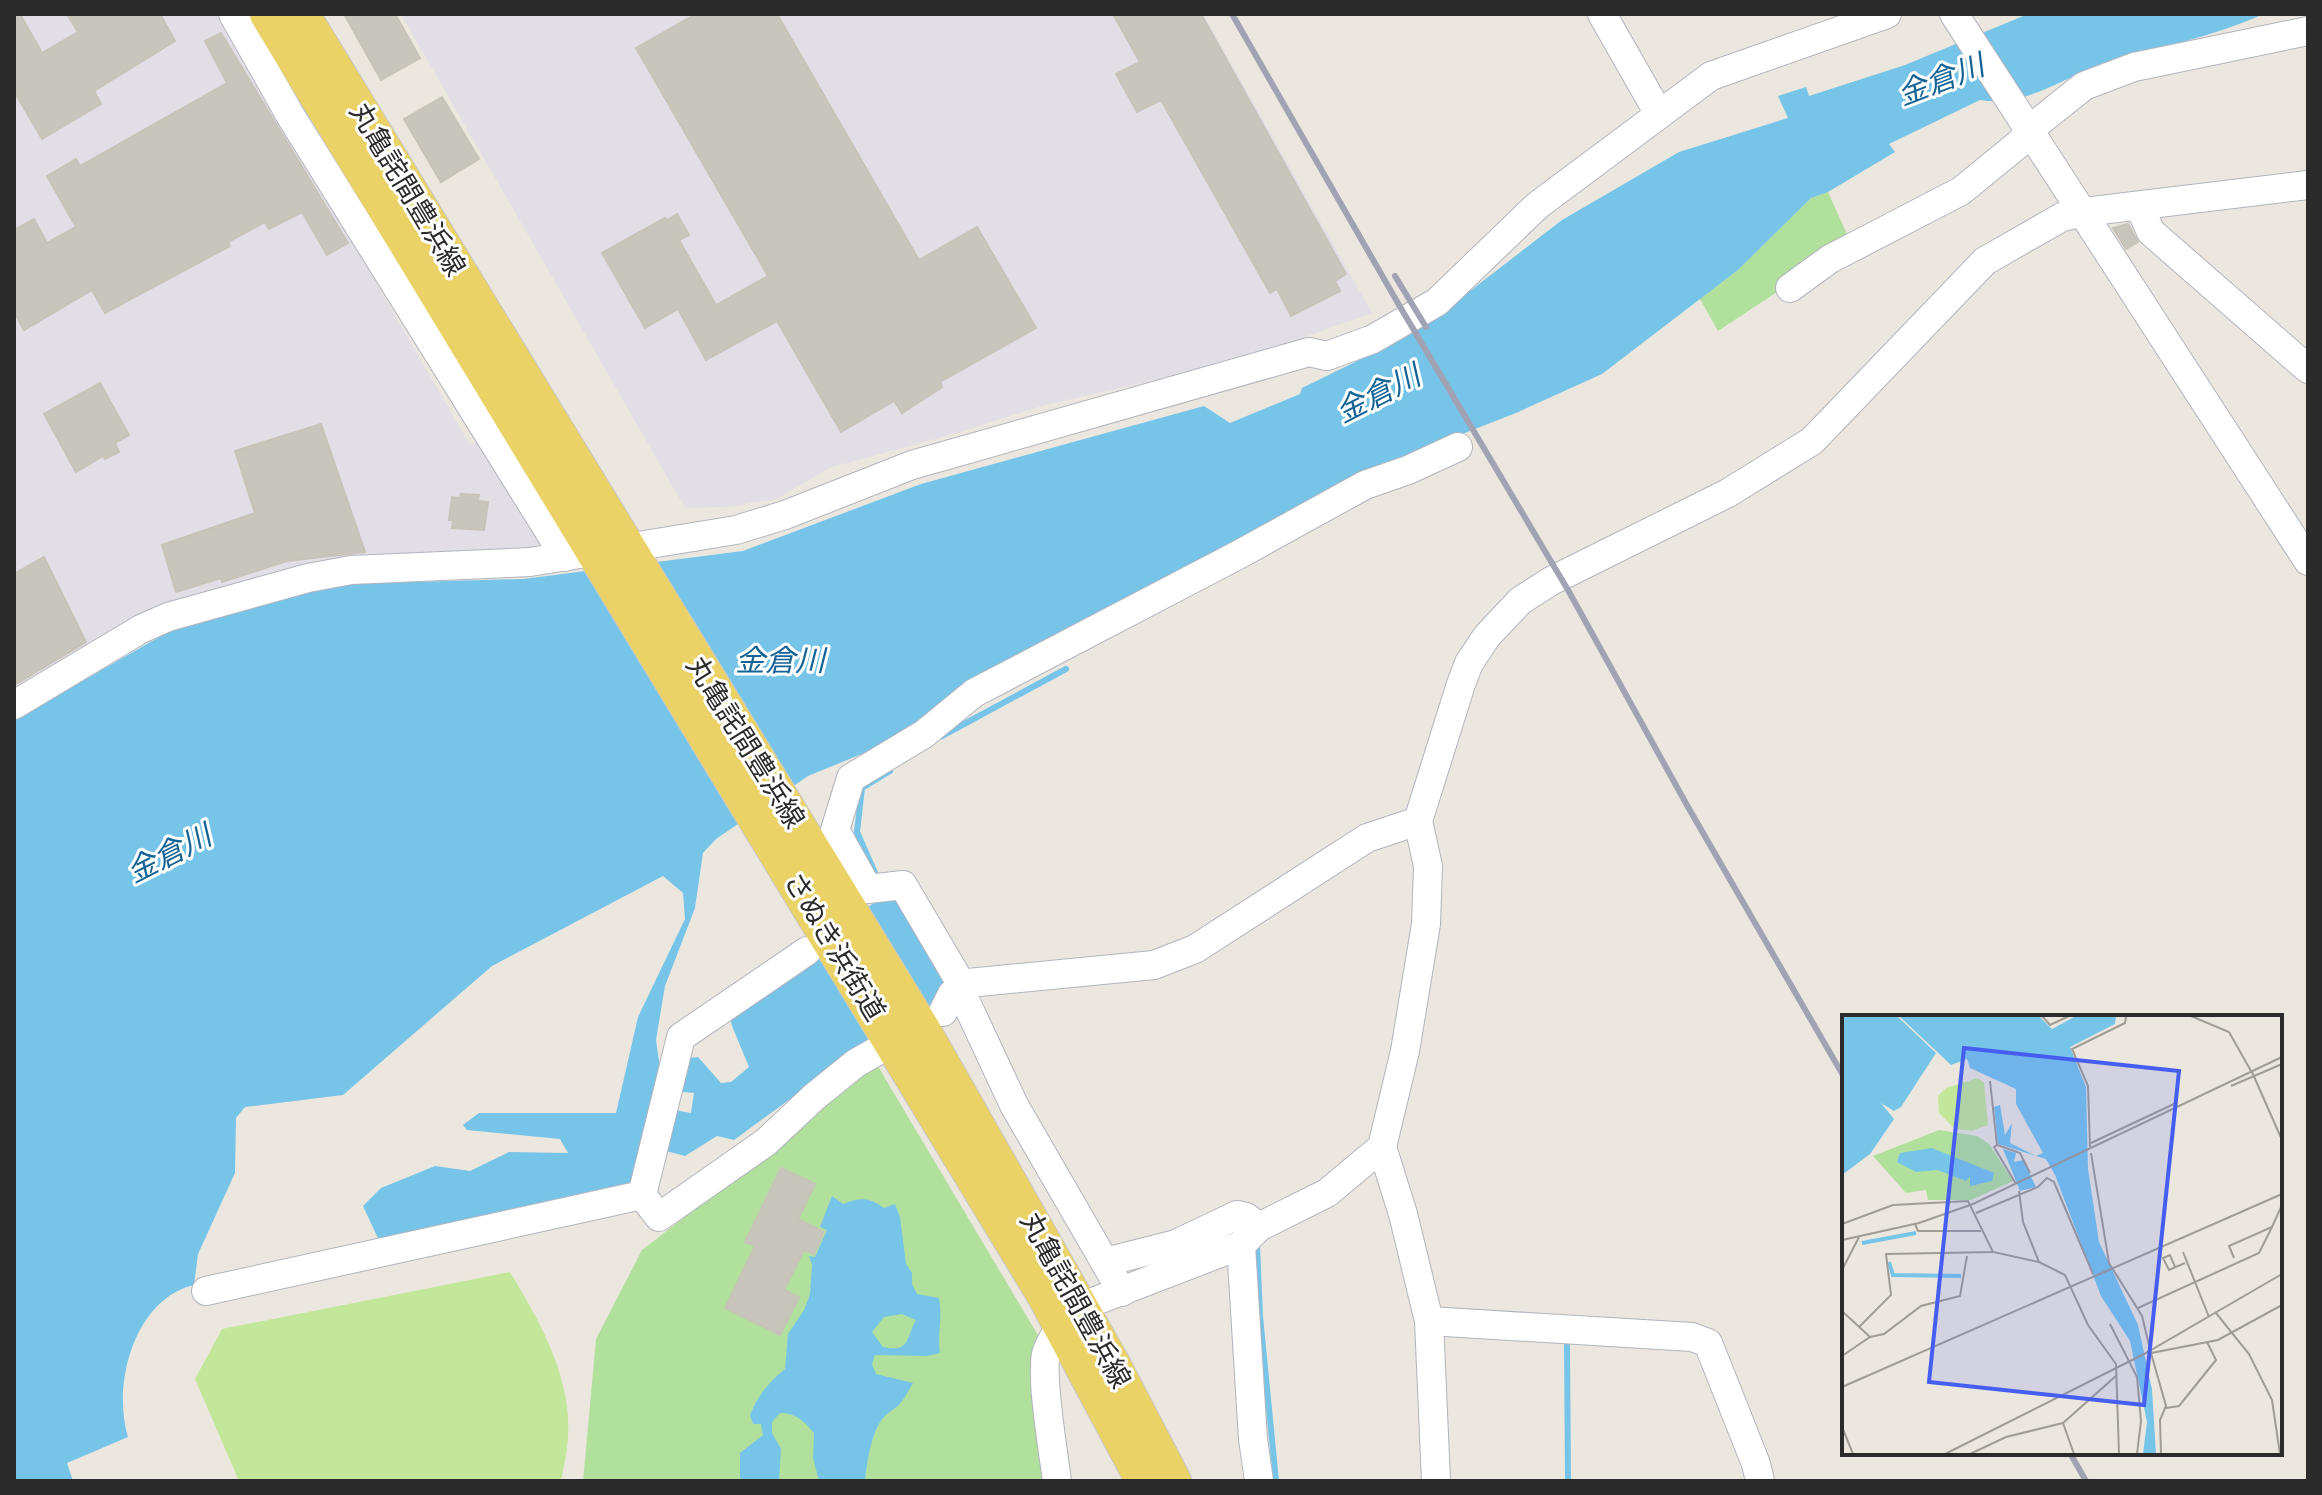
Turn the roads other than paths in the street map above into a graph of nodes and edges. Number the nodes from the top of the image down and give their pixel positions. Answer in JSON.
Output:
{"nodes":[{"id":1,"x":233,"y":14,"type":"edge"},
{"id":2,"x":268,"y":14,"type":"edge"},
{"id":3,"x":301,"y":14,"type":"edge"},
{"id":4,"x":1602,"y":14,"type":"edge"},
{"id":5,"x":1887,"y":14,"type":"edge"},
{"id":6,"x":1954,"y":14,"type":"edge"},
{"id":7,"x":2308,"y":31,"type":"edge"},
{"id":8,"x":1659,"y":114,"type":"junction"},
{"id":9,"x":2027,"y":123,"type":"junction"},
{"id":10,"x":2308,"y":185,"type":"edge"},
{"id":11,"x":2139,"y":206,"type":"junction"},
{"id":12,"x":2084,"y":212,"type":"junction"},
{"id":13,"x":1790,"y":288,"type":"dead end"},
{"id":14,"x":2308,"y":369,"type":"edge"},
{"id":15,"x":1458,"y":447,"type":"dead end"},
{"id":16,"x":605,"y":556,"type":"junction"},
{"id":17,"x":2308,"y":561,"type":"edge"},
{"id":18,"x":14,"y":705,"type":"edge"},
{"id":19,"x":1418,"y":821,"type":"junction"},
{"id":20,"x":807,"y":951,"type":"dead end"},
{"id":21,"x":936,"y":1011,"type":"junction"},
{"id":22,"x":1382,"y":1147,"type":"junction"},
{"id":23,"x":642,"y":1195,"type":"junction"},
{"id":24,"x":1050,"y":1200,"type":"junction"},
{"id":25,"x":1249,"y":1237,"type":"junction"},
{"id":26,"x":1071,"y":1238,"type":"junction"},
{"id":27,"x":1113,"y":1276,"type":"junction"},
{"id":28,"x":206,"y":1291,"type":"dead end"},
{"id":29,"x":1071,"y":1315,"type":"junction"},
{"id":30,"x":1429,"y":1321,"type":"junction"},
{"id":31,"x":1057,"y":1481,"type":"edge"},
{"id":32,"x":1144,"y":1481,"type":"edge"},
{"id":33,"x":1173,"y":1481,"type":"edge"},
{"id":34,"x":1259,"y":1481,"type":"edge"},
{"id":35,"x":1436,"y":1481,"type":"edge"},
{"id":36,"x":1760,"y":1481,"type":"edge"}],
"edges":[{"from":1,"to":16,"type":"street"},
{"from":2,"to":16,"type":"main road","name":"丸亀詫間豊浜線"},
{"from":3,"to":16,"type":"main road","name":"丸亀詫間豊浜線"},
{"from":4,"to":8,"type":"street"},
{"from":5,"to":8,"type":"street"},
{"from":6,"to":9,"type":"street"},
{"from":7,"to":9,"type":"street"},
{"from":8,"to":16,"type":"street"},
{"from":9,"to":12,"type":"street"},
{"from":9,"to":13,"type":"street"},
{"from":10,"to":11,"type":"street"},
{"from":11,"to":12,"type":"street"},
{"from":11,"to":14,"type":"street"},
{"from":12,"to":17,"type":"street"},
{"from":12,"to":19,"type":"street"},
{"from":15,"to":21,"type":"street"},
{"from":16,"to":18,"type":"street"},
{"from":16,"to":21,"type":"main road","name":"さぬき浜街道"},
{"from":19,"to":21,"type":"street"},
{"from":19,"to":22,"type":"street"},
{"from":20,"to":23,"type":"street"},
{"from":21,"to":23,"type":"street"},
{"from":21,"to":24,"type":"main road","name":"丸亀詫間豊浜線"},
{"from":21,"to":24,"type":"street"},
{"from":21,"to":29,"type":"main road","name":"丸亀詫間豊浜線"},
{"from":22,"to":25,"type":"street"},
{"from":22,"to":30,"type":"street"},
{"from":23,"to":28,"type":"street"},
{"from":24,"to":26,"type":"main road","name":"丸亀詫間豊浜線"},
{"from":25,"to":27,"type":"street"},
{"from":25,"to":34,"type":"street"},
{"from":26,"to":27,"type":"street"},
{"from":26,"to":29,"type":"main road","name":"丸亀詫間豊浜線"},
{"from":27,"to":29,"type":"street"},
{"from":29,"to":31,"type":"street"},
{"from":29,"to":32,"type":"main road","name":"丸亀詫間豊浜線"},
{"from":29,"to":33,"type":"main road","name":"丸亀詫間豊浜線"},
{"from":30,"to":35,"type":"street"},
{"from":30,"to":36,"type":"street"}]}
